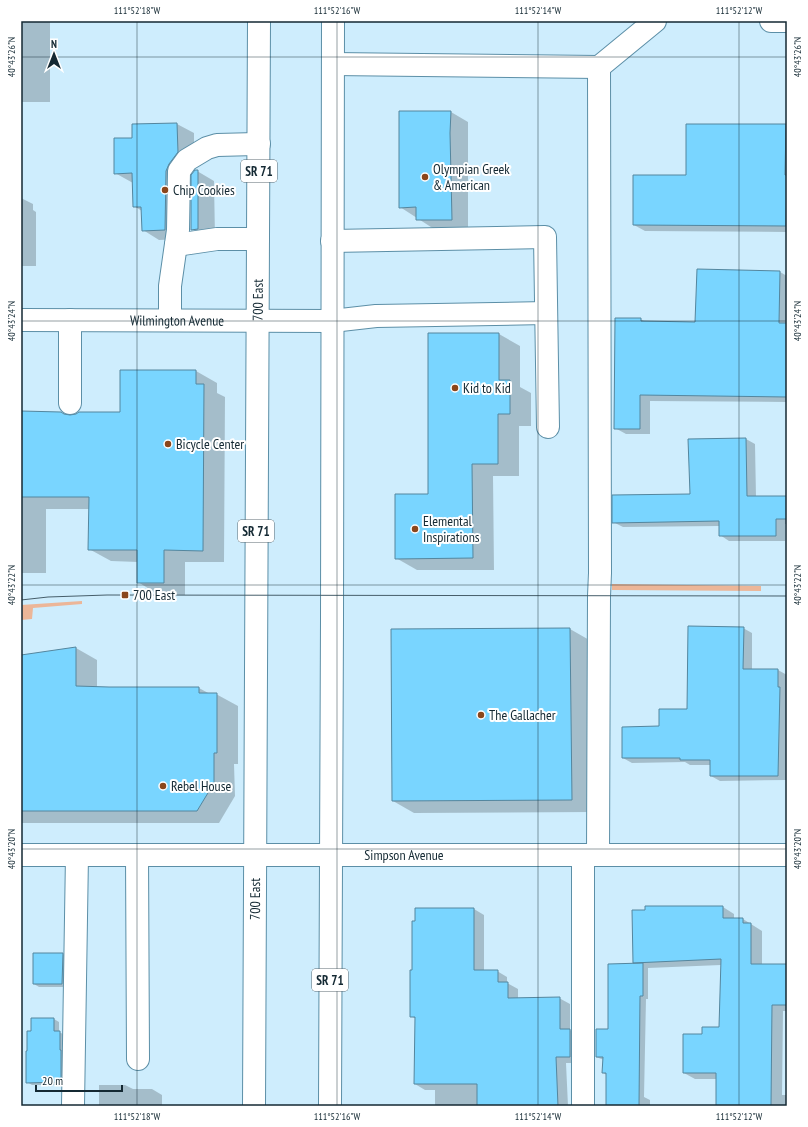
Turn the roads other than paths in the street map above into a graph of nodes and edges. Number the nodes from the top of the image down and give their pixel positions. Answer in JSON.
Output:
{"nodes":[{"id":1,"x":259,"y":21,"type":"edge"},
{"id":2,"x":333,"y":21,"type":"edge"},
{"id":3,"x":655,"y":21,"type":"edge"},
{"id":4,"x":771,"y":21,"type":"edge"},
{"id":5,"x":787,"y":21,"type":"edge"},
{"id":6,"x":333,"y":64,"type":"junction"},
{"id":7,"x":599,"y":67,"type":"junction"},
{"id":8,"x":259,"y":144,"type":"junction"},
{"id":9,"x":258,"y":239,"type":"junction"},
{"id":10,"x":332,"y":242,"type":"junction"},
{"id":11,"x":176,"y":245,"type":"junction"},
{"id":12,"x":546,"y":313,"type":"junction"},
{"id":13,"x":21,"y":320,"type":"edge"},
{"id":14,"x":70,"y":320,"type":"junction"},
{"id":15,"x":170,"y":320,"type":"junction"},
{"id":16,"x":258,"y":321,"type":"junction"},
{"id":17,"x":332,"y":321,"type":"junction"},
{"id":18,"x":70,"y":403,"type":"dead end"},
{"id":19,"x":548,"y":427,"type":"dead end"},
{"id":20,"x":21,"y":855,"type":"edge"},
{"id":21,"x":77,"y":855,"type":"junction"},
{"id":22,"x":137,"y":855,"type":"junction"},
{"id":23,"x":254,"y":855,"type":"junction"},
{"id":24,"x":330,"y":855,"type":"junction"},
{"id":25,"x":591,"y":855,"type":"junction"},
{"id":26,"x":787,"y":856,"type":"edge"},
{"id":27,"x":138,"y":1059,"type":"dead end"},
{"id":28,"x":73,"y":1106,"type":"edge"},
{"id":29,"x":254,"y":1106,"type":"edge"},
{"id":30,"x":330,"y":1106,"type":"edge"},
{"id":31,"x":583,"y":1106,"type":"edge"}],
"edges":[{"from":1,"to":8,"type":"main road","name":"700 East","number":"SR 71"},
{"from":2,"to":6,"type":"main road","number":"SR 71"},
{"from":3,"to":7,"type":"main road"},
{"from":4,"to":5,"type":"main road"},
{"from":6,"to":7,"type":"main road"},
{"from":6,"to":10,"type":"main road","number":"SR 71"},
{"from":7,"to":25,"type":"main road"},
{"from":8,"to":9,"type":"main road","name":"700 East","number":"SR 71"},
{"from":8,"to":11,"type":"main road"},
{"from":9,"to":11,"type":"main road"},
{"from":9,"to":16,"type":"main road","name":"700 East","number":"SR 71"},
{"from":10,"to":12,"type":"main road"},
{"from":10,"to":17,"type":"main road","number":"SR 71"},
{"from":11,"to":15,"type":"main road"},
{"from":12,"to":17,"type":"main road","name":"Wilmington Avenue"},
{"from":12,"to":19,"type":"main road"},
{"from":13,"to":14,"type":"main road","name":"Wilmington Avenue"},
{"from":14,"to":15,"type":"main road","name":"Wilmington Avenue"},
{"from":14,"to":18,"type":"main road"},
{"from":15,"to":16,"type":"main road","name":"Wilmington Avenue"},
{"from":16,"to":17,"type":"main road","name":"Wilmington Avenue"},
{"from":16,"to":23,"type":"main road","name":"700 East","number":"SR 71"},
{"from":17,"to":24,"type":"main road","number":"SR 71"},
{"from":20,"to":21,"type":"main road","name":"Simpson Avenue"},
{"from":21,"to":22,"type":"main road","name":"Simpson Avenue"},
{"from":21,"to":28,"type":"main road"},
{"from":22,"to":23,"type":"main road","name":"Simpson Avenue"},
{"from":22,"to":27,"type":"main road"},
{"from":23,"to":24,"type":"main road","name":"Simpson Avenue"},
{"from":23,"to":29,"type":"main road","name":"700 East","number":"SR 71"},
{"from":24,"to":25,"type":"main road","name":"Simpson Avenue"},
{"from":24,"to":30,"type":"main road","number":"SR 71"},
{"from":25,"to":26,"type":"main road","name":"Simpson Avenue"},
{"from":25,"to":31,"type":"main road"}]}
